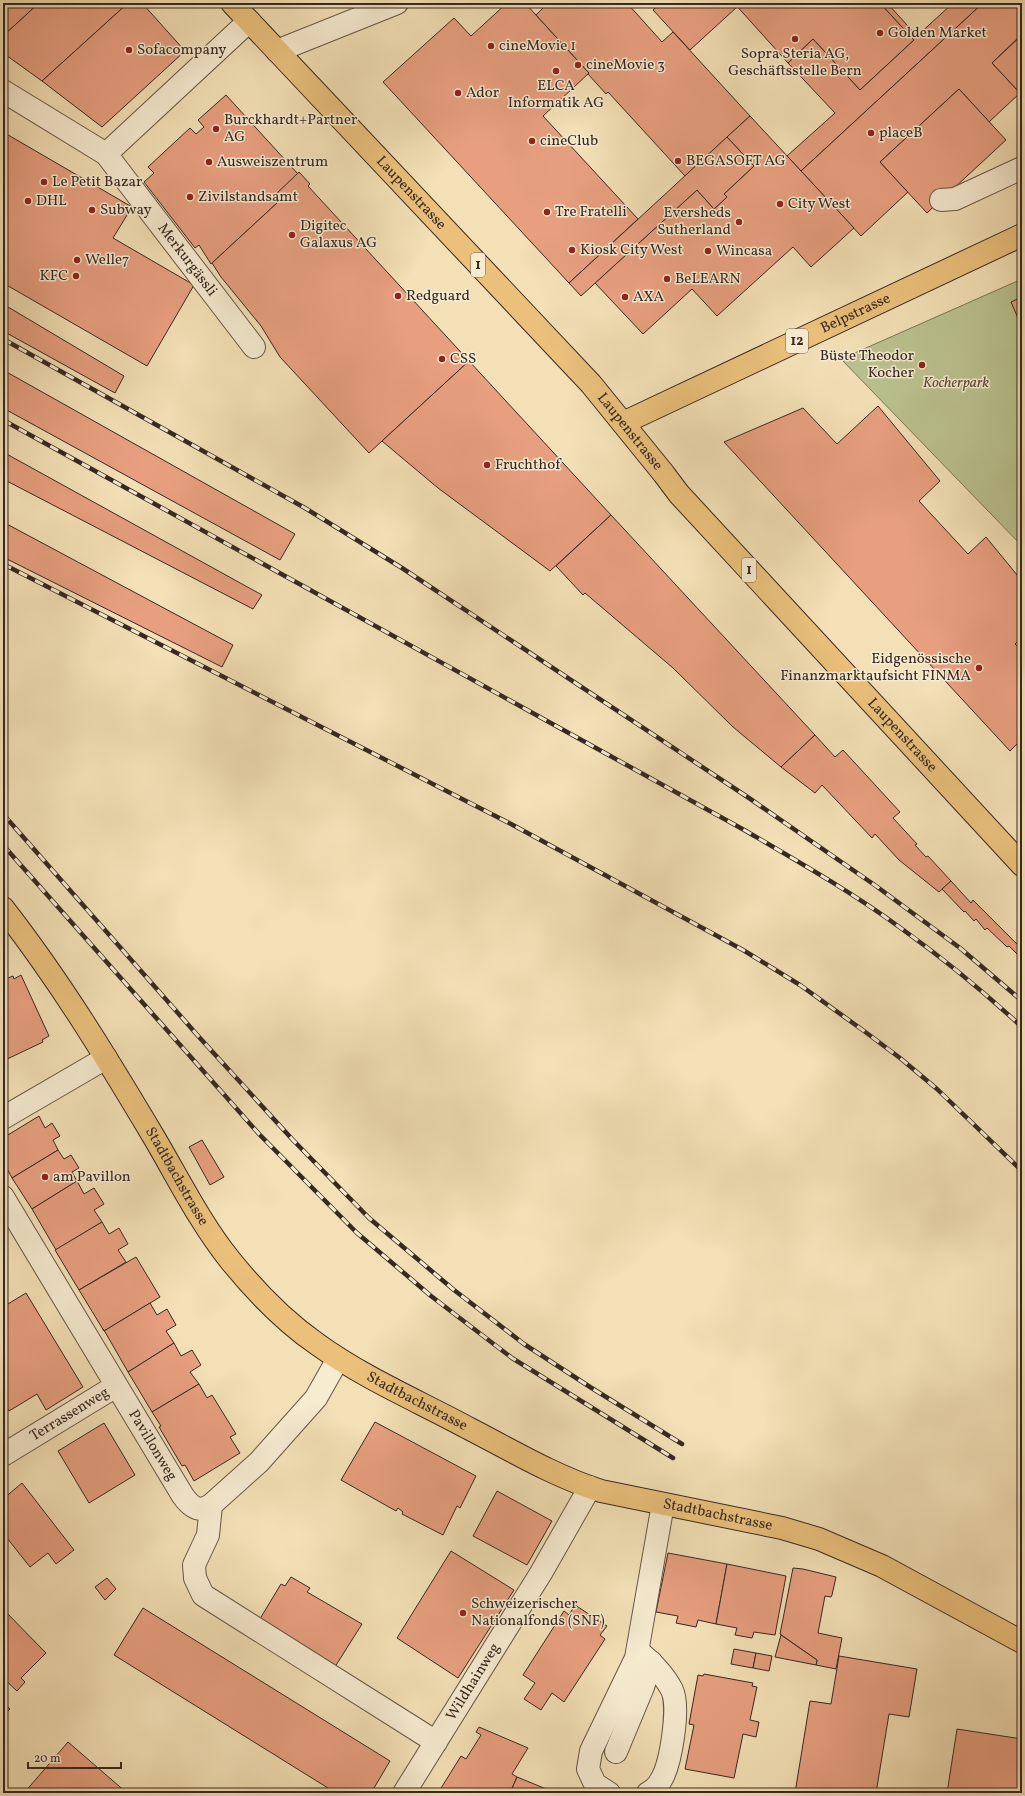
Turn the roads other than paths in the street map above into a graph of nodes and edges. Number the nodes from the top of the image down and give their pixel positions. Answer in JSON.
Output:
{"nodes":[{"id":1,"x":232,"y":3,"type":"edge"},
{"id":2,"x":397,"y":3,"type":"edge"},
{"id":3,"x":249,"y":21,"type":"junction"},
{"id":4,"x":277,"y":51,"type":"junction"},
{"id":5,"x":3,"y":91,"type":"edge"},
{"id":6,"x":106,"y":154,"type":"junction"},
{"id":7,"x":1022,"y":168,"type":"edge"},
{"id":8,"x":941,"y":200,"type":"dead end"},
{"id":9,"x":1022,"y":235,"type":"edge"},
{"id":10,"x":254,"y":347,"type":"dead end"},
{"id":11,"x":623,"y":423,"type":"junction"},
{"id":12,"x":1022,"y":865,"type":"edge"},
{"id":13,"x":3,"y":908,"type":"edge"},
{"id":14,"x":106,"y":1058,"type":"junction"},
{"id":15,"x":3,"y":1118,"type":"edge"},
{"id":16,"x":3,"y":1197,"type":"edge"},
{"id":17,"x":338,"y":1359,"type":"junction"},
{"id":18,"x":116,"y":1386,"type":"junction"},
{"id":19,"x":3,"y":1455,"type":"edge"},
{"id":20,"x":590,"y":1487,"type":"junction"},
{"id":21,"x":663,"y":1504,"type":"junction"},
{"id":22,"x":211,"y":1505,"type":"junction"},
{"id":23,"x":1022,"y":1642,"type":"edge"},
{"id":24,"x":644,"y":1656,"type":"junction"},
{"id":25,"x":436,"y":1742,"type":"junction"},
{"id":26,"x":616,"y":1752,"type":"dead end"},
{"id":27,"x":404,"y":1793,"type":"edge"},
{"id":28,"x":608,"y":1793,"type":"edge"},
{"id":29,"x":648,"y":1793,"type":"edge"}],
"edges":[{"from":1,"to":3,"type":"main road","name":"Laupenstrasse","number":"1"},
{"from":2,"to":4,"type":"street"},
{"from":3,"to":4,"type":"main road","name":"Laupenstrasse","number":"1"},
{"from":3,"to":6,"type":"street"},
{"from":4,"to":11,"type":"main road","name":"Laupenstrasse","number":"1"},
{"from":5,"to":6,"type":"street","name":"Merkurgässli"},
{"from":6,"to":10,"type":"street","name":"Merkurgässli"},
{"from":7,"to":8,"type":"street"},
{"from":9,"to":11,"type":"main road","name":"Belpstrasse","number":"12"},
{"from":11,"to":12,"type":"main road","name":"Laupenstrasse","number":"1"},
{"from":13,"to":14,"type":"main road","name":"Stadtbachstrasse"},
{"from":14,"to":15,"type":"street"},
{"from":14,"to":17,"type":"main road","name":"Stadtbachstrasse"},
{"from":16,"to":18,"type":"street","name":"Pavillonweg"},
{"from":17,"to":20,"type":"main road","name":"Stadtbachstrasse"},
{"from":17,"to":22,"type":"street"},
{"from":18,"to":19,"type":"street","name":"Terrassenweg"},
{"from":18,"to":22,"type":"street","name":"Pavillonweg"},
{"from":20,"to":21,"type":"main road","name":"Stadtbachstrasse"},
{"from":20,"to":25,"type":"street","name":"Wildhainweg"},
{"from":21,"to":23,"type":"main road","name":"Stadtbachstrasse"},
{"from":21,"to":24,"type":"street"},
{"from":22,"to":25,"type":"street"},
{"from":24,"to":26,"type":"street"},
{"from":24,"to":28,"type":"street"},
{"from":24,"to":29,"type":"street"},
{"from":25,"to":27,"type":"street","name":"Wildhainweg"}]}
